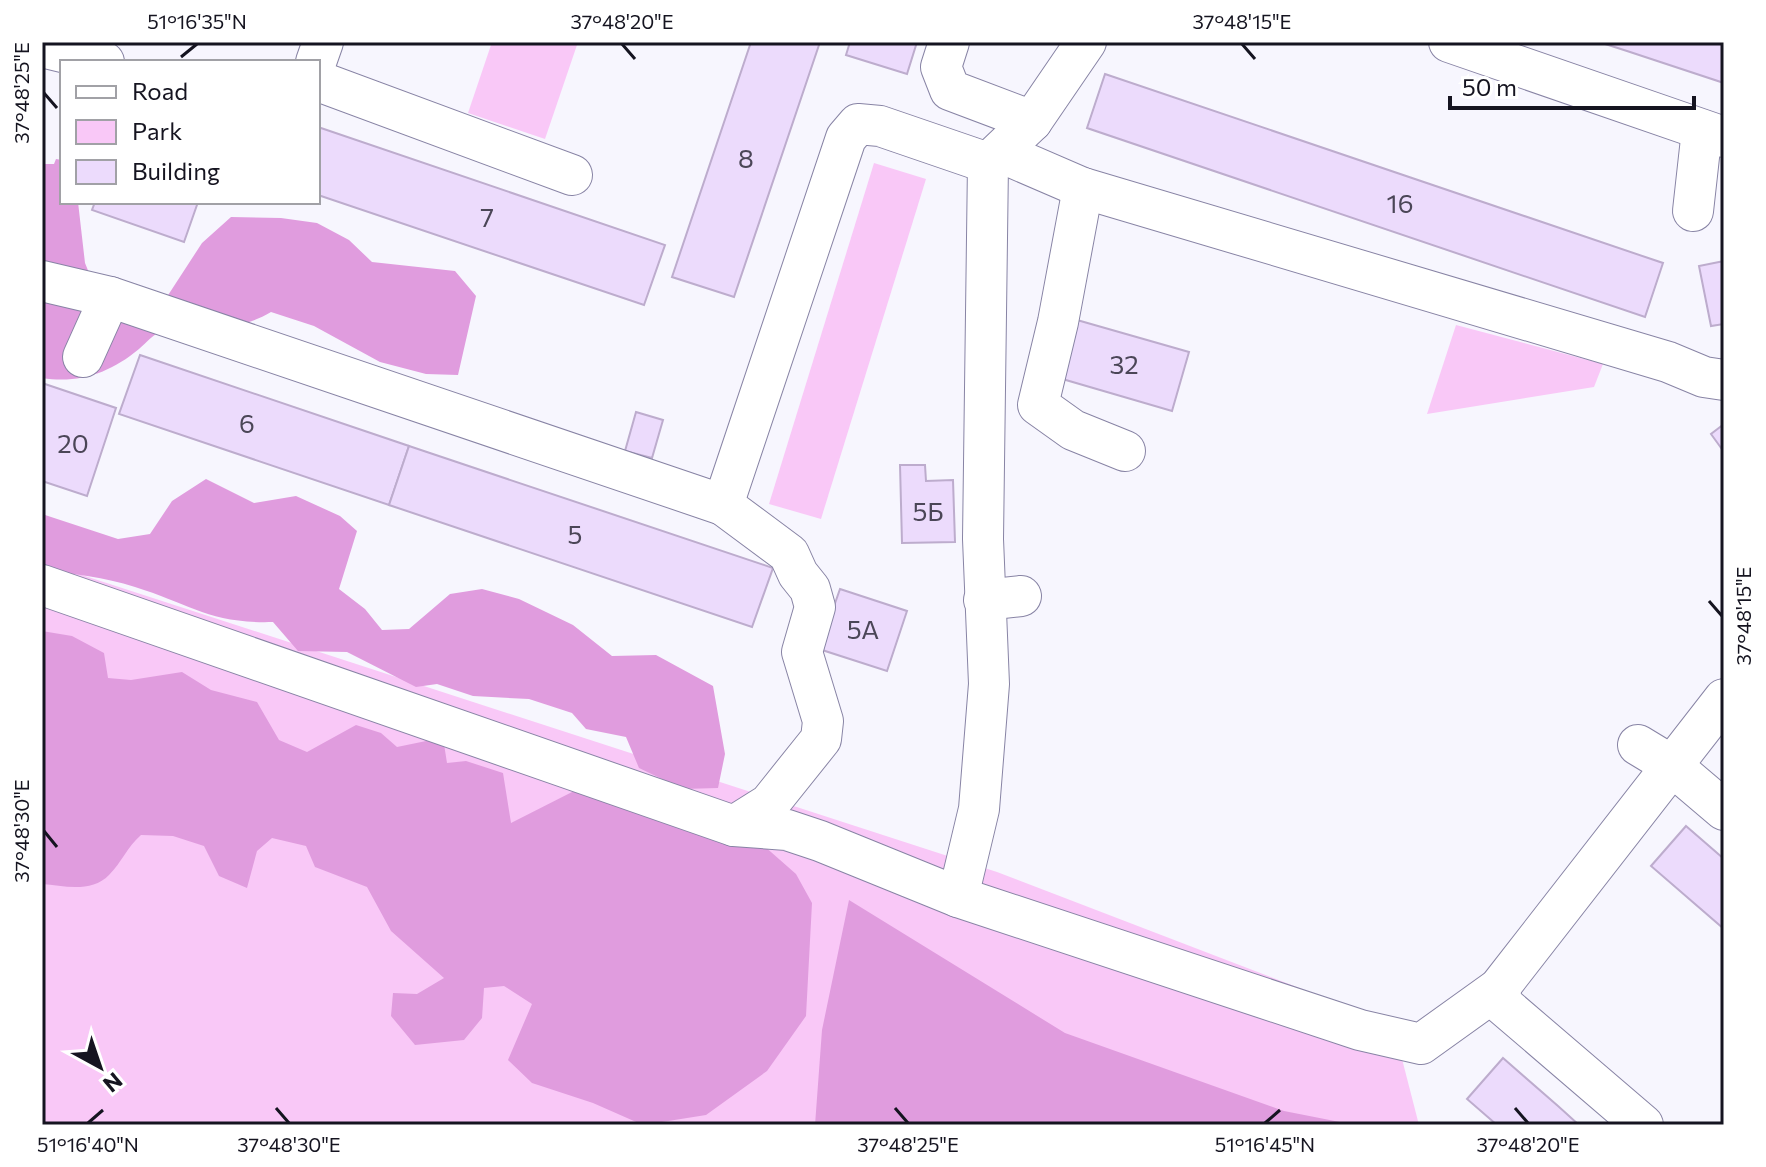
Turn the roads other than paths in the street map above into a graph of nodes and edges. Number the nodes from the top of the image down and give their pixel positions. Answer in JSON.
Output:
{"nodes":[{"id":1,"x":949,"y":42,"type":"edge"},
{"id":2,"x":1086,"y":42,"type":"edge"},
{"id":3,"x":1449,"y":42,"type":"edge"},
{"id":4,"x":42,"y":47,"type":"edge"},
{"id":5,"x":96,"y":60,"type":"edge"},
{"id":6,"x":320,"y":82,"type":"edge"},
{"id":7,"x":1032,"y":121,"type":"junction"},
{"id":8,"x":1713,"y":134,"type":"edge"},
{"id":9,"x":995,"y":158,"type":"junction"},
{"id":10,"x":572,"y":175,"type":"dead end"},
{"id":11,"x":1083,"y":188,"type":"junction"},
{"id":12,"x":1693,"y":211,"type":"dead end"},
{"id":13,"x":42,"y":281,"type":"edge"},
{"id":14,"x":110,"y":297,"type":"junction"},
{"id":15,"x":83,"y":357,"type":"dead end"},
{"id":16,"x":1724,"y":380,"type":"edge"},
{"id":17,"x":1125,"y":451,"type":"dead end"},
{"id":18,"x":723,"y":505,"type":"junction"},
{"id":19,"x":42,"y":585,"type":"edge"},
{"id":20,"x":1724,"y":699,"type":"edge"},
{"id":21,"x":1638,"y":745,"type":"dead end"},
{"id":22,"x":1671,"y":765,"type":"junction"},
{"id":23,"x":1724,"y":810,"type":"edge"},
{"id":24,"x":734,"y":826,"type":"junction"},
{"id":25,"x":958,"y":897,"type":"junction"},
{"id":26,"x":1499,"y":988,"type":"junction"},
{"id":27,"x":1643,"y":1125,"type":"edge"}],
"edges":[{"from":1,"to":7,"type":"lane"},
{"from":2,"to":7,"type":"lane"},
{"from":3,"to":8,"type":"lane"},
{"from":4,"to":5,"type":"lane"},
{"from":6,"to":10,"type":"lane"},
{"from":7,"to":9,"type":"lane"},
{"from":8,"to":12,"type":"lane"},
{"from":9,"to":11,"type":"lane"},
{"from":9,"to":18,"type":"lane"},
{"from":9,"to":25,"type":"lane"},
{"from":11,"to":16,"type":"lane"},
{"from":11,"to":17,"type":"lane"},
{"from":13,"to":14,"type":"lane"},
{"from":14,"to":15,"type":"lane"},
{"from":14,"to":18,"type":"lane"},
{"from":18,"to":24,"type":"lane"},
{"from":19,"to":24,"type":"lane"},
{"from":20,"to":22,"type":"lane"},
{"from":21,"to":22,"type":"lane"},
{"from":22,"to":23,"type":"lane"},
{"from":22,"to":26,"type":"lane"},
{"from":24,"to":25,"type":"lane"},
{"from":25,"to":26,"type":"lane"},
{"from":26,"to":27,"type":"lane"}]}
